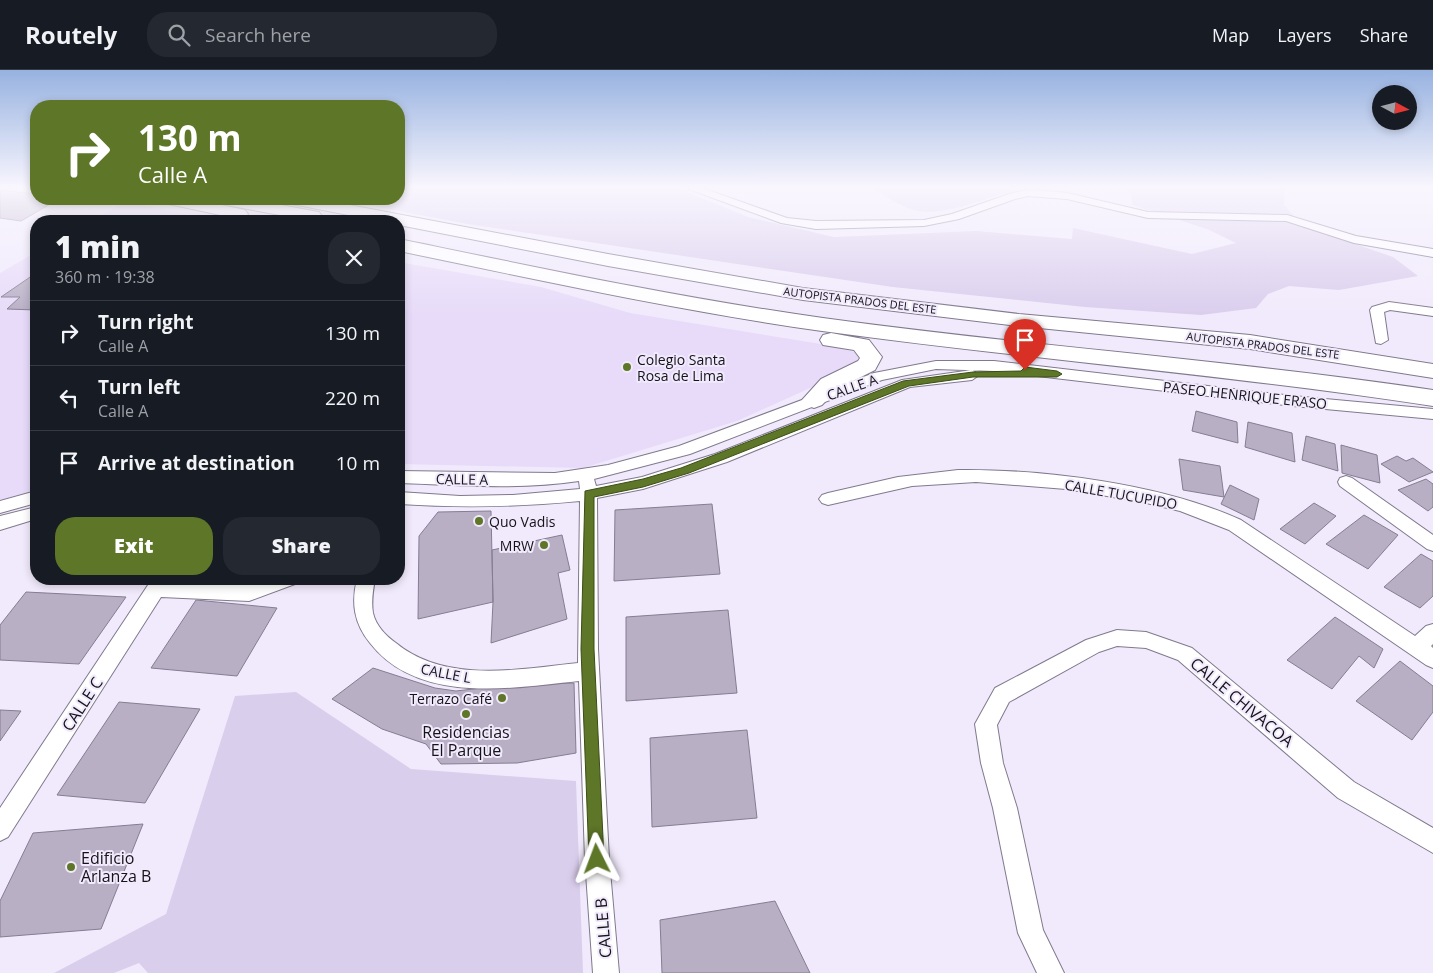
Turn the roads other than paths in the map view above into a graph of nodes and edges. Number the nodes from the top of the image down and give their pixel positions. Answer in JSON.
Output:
{"nodes":[{"id":1,"x":437,"y":230,"type":"edge"},
{"id":2,"x":1326,"y":230,"type":"edge"},
{"id":3,"x":405,"y":234,"type":"edge"},
{"id":4,"x":405,"y":246,"type":"edge"},
{"id":5,"x":1433,"y":253,"type":"edge"},
{"id":6,"x":603,"y":266,"type":"junction"},
{"id":7,"x":654,"y":298,"type":"junction"},
{"id":8,"x":1433,"y":312,"type":"edge"},
{"id":9,"x":1380,"y":340,"type":"dead end"},
{"id":10,"x":1433,"y":371,"type":"edge"},
{"id":11,"x":1057,"y":374,"type":"junction"},
{"id":12,"x":1433,"y":387,"type":"edge"},
{"id":13,"x":1433,"y":398,"type":"edge"},
{"id":14,"x":814,"y":400,"type":"junction"},
{"id":15,"x":1433,"y":414,"type":"edge"},
{"id":16,"x":405,"y":477,"type":"edge"},
{"id":17,"x":1346,"y":482,"type":"dead end"},
{"id":18,"x":587,"y":484,"type":"junction"},
{"id":19,"x":405,"y":498,"type":"edge"},
{"id":20,"x":30,"y":499,"type":"edge"},
{"id":21,"x":828,"y":500,"type":"dead end"},
{"id":22,"x":0,"y":507,"type":"edge"},
{"id":23,"x":30,"y":514,"type":"edge"},
{"id":24,"x":0,"y":523,"type":"edge"},
{"id":25,"x":1433,"y":544,"type":"edge"},
{"id":26,"x":157,"y":585,"type":"edge"},
{"id":27,"x":168,"y":585,"type":"edge"},
{"id":28,"x":274,"y":585,"type":"edge"},
{"id":29,"x":365,"y":585,"type":"edge"},
{"id":30,"x":1433,"y":632,"type":"edge"},
{"id":31,"x":1416,"y":647,"type":"junction"},
{"id":32,"x":1433,"y":658,"type":"edge"},
{"id":33,"x":589,"y":671,"type":"junction"},
{"id":34,"x":0,"y":829,"type":"edge"},
{"id":35,"x":1433,"y":841,"type":"edge"},
{"id":36,"x":606,"y":973,"type":"edge"},
{"id":37,"x":1051,"y":973,"type":"edge"}],
"edges":[{"from":1,"to":6,"type":"highway","name":"AUTOPISTA PRADOS DEL ESTE"},
{"from":2,"to":5,"type":"street"},
{"from":3,"to":6,"type":"highway","name":"AUTOPISTA PRADOS DEL ESTE"},
{"from":4,"to":7,"type":"highway"},
{"from":6,"to":10,"type":"highway","name":"AUTOPISTA PRADOS DEL ESTE"},
{"from":6,"to":12,"type":"highway","name":"AUTOPISTA PRADOS DEL ESTE"},
{"from":7,"to":13,"type":"highway"},
{"from":7,"to":14,"type":"highway"},
{"from":8,"to":9,"type":"street"},
{"from":11,"to":14,"type":"street","name":"CALLE A"},
{"from":11,"to":15,"type":"street","name":"PASEO HENRIQUE ERASO"},
{"from":11,"to":18,"type":"street","name":"CALLE A"},
{"from":14,"to":18,"type":"street","name":"CALLE A"},
{"from":16,"to":18,"type":"street","name":"CALLE A"},
{"from":17,"to":25,"type":"street"},
{"from":18,"to":19,"type":"street","name":"CALLE A"},
{"from":18,"to":33,"type":"street","name":"CALLE B"},
{"from":20,"to":22,"type":"street"},
{"from":21,"to":31,"type":"street","name":"CALLE TUCUPIDO"},
{"from":23,"to":24,"type":"street"},
{"from":26,"to":34,"type":"street","name":"CALLE C"},
{"from":27,"to":28,"type":"street"},
{"from":29,"to":33,"type":"street","name":"CALLE L"},
{"from":30,"to":31,"type":"street"},
{"from":31,"to":32,"type":"street","name":"CALLE TUCUPIDO"},
{"from":33,"to":36,"type":"street","name":"CALLE B"},
{"from":35,"to":37,"type":"street","name":"CALLE CHIVACOA"}]}
